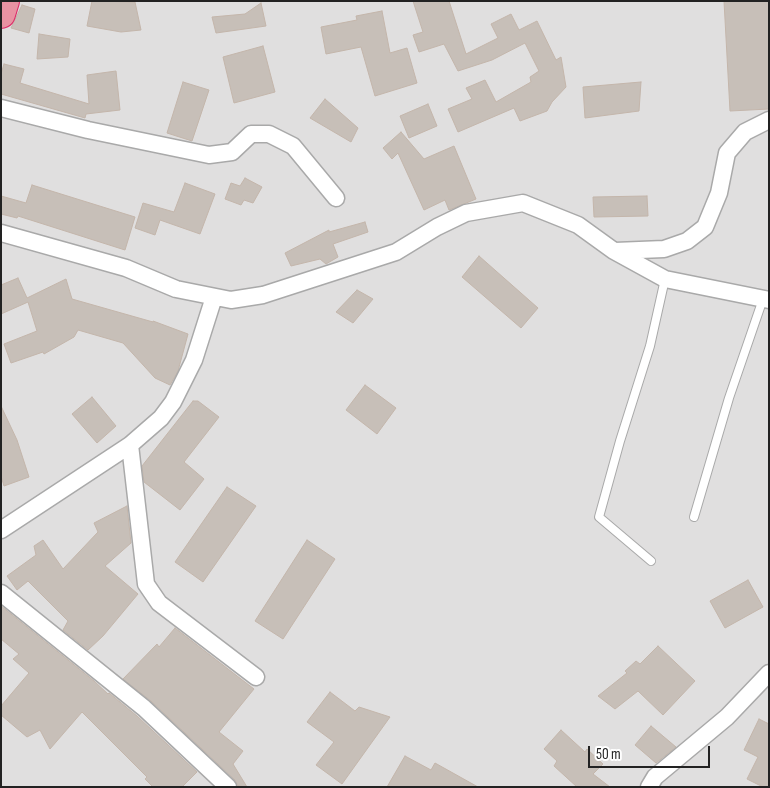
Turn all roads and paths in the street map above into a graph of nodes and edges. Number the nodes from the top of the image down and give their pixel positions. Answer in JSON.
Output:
{"nodes":[{"id":1,"x":5,"y":1,"type":"edge"},
{"id":2,"x":1,"y":14,"type":"edge"},
{"id":3,"x":1,"y":108,"type":"edge"},
{"id":4,"x":769,"y":120,"type":"edge"},
{"id":5,"x":336,"y":198,"type":"dead end"},
{"id":6,"x":1,"y":233,"type":"edge"},
{"id":7,"x":614,"y":251,"type":"junction"},
{"id":8,"x":665,"y":279,"type":"junction"},
{"id":9,"x":214,"y":297,"type":"junction"},
{"id":10,"x":766,"y":300,"type":"edge"},
{"id":11,"x":130,"y":445,"type":"junction"},
{"id":12,"x":694,"y":517,"type":"dead end"},
{"id":13,"x":1,"y":530,"type":"edge"},
{"id":14,"x":650,"y":560,"type":"dead end"},
{"id":15,"x":1,"y":593,"type":"edge"},
{"id":16,"x":769,"y":674,"type":"edge"},
{"id":17,"x":256,"y":677,"type":"dead end"},
{"id":18,"x":228,"y":787,"type":"edge"},
{"id":19,"x":649,"y":787,"type":"edge"}],
"edges":[{"from":1,"to":2,"type":"highway"},
{"from":3,"to":5,"type":"street"},
{"from":4,"to":7,"type":"street"},
{"from":6,"to":9,"type":"street"},
{"from":7,"to":8,"type":"street"},
{"from":7,"to":9,"type":"street"},
{"from":8,"to":10,"type":"street"},
{"from":8,"to":14,"type":"lane"},
{"from":9,"to":11,"type":"street"},
{"from":10,"to":12,"type":"lane"},
{"from":11,"to":13,"type":"street"},
{"from":11,"to":17,"type":"street"},
{"from":15,"to":18,"type":"street"},
{"from":16,"to":19,"type":"street"}]}
